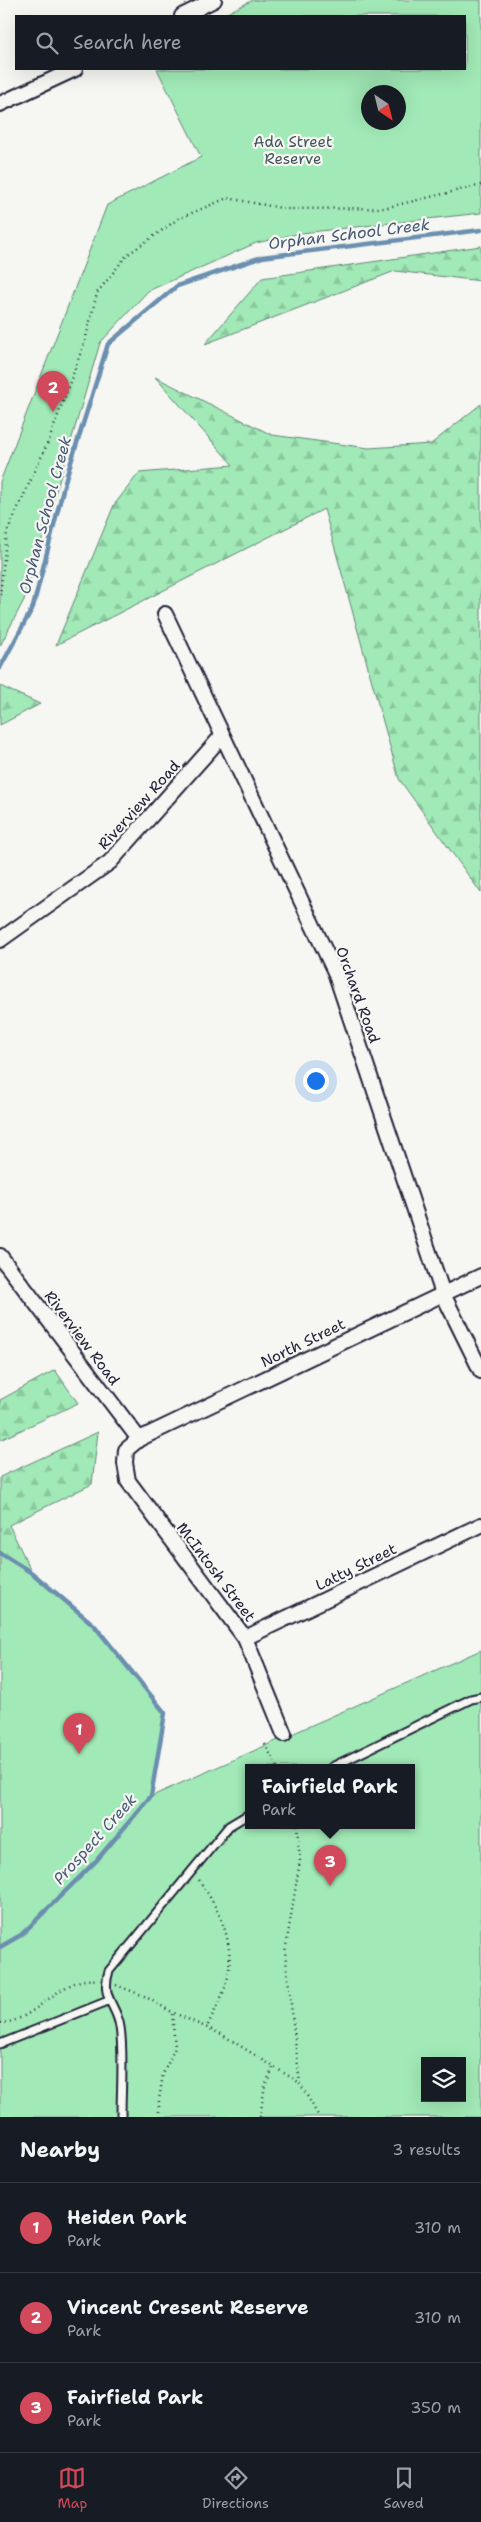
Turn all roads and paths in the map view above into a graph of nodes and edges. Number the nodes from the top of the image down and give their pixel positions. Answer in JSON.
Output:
{"nodes":[{"id":1,"x":214,"y":0,"type":"edge"},
{"id":2,"x":184,"y":15,"type":"edge"},
{"id":3,"x":73,"y":70,"type":"edge"},
{"id":4,"x":0,"y":104,"type":"edge"},
{"id":5,"x":481,"y":185,"type":"edge"},
{"id":6,"x":0,"y":595,"type":"edge"},
{"id":7,"x":165,"y":614,"type":"dead end"},
{"id":8,"x":222,"y":736,"type":"junction"},
{"id":9,"x":0,"y":940,"type":"edge"},
{"id":10,"x":0,"y":1256,"type":"edge"},
{"id":11,"x":481,"y":1276,"type":"edge"},
{"id":12,"x":443,"y":1294,"type":"junction"},
{"id":13,"x":481,"y":1372,"type":"edge"},
{"id":14,"x":139,"y":1439,"type":"junction"},
{"id":15,"x":481,"y":1525,"type":"edge"},
{"id":16,"x":245,"y":1638,"type":"junction"},
{"id":17,"x":481,"y":1698,"type":"edge"},
{"id":18,"x":284,"y":1734,"type":"dead end"},
{"id":19,"x":265,"y":1744,"type":"dead end"},
{"id":20,"x":275,"y":1764,"type":"edge"},
{"id":21,"x":338,"y":1764,"type":"edge"},
{"id":22,"x":245,"y":1816,"type":"edge"},
{"id":23,"x":297,"y":1829,"type":"edge"},
{"id":24,"x":192,"y":1870,"type":"junction"},
{"id":25,"x":106,"y":1981,"type":"junction"},
{"id":26,"x":108,"y":2001,"type":"junction"},
{"id":27,"x":172,"y":2012,"type":"junction"},
{"id":28,"x":0,"y":2023,"type":"edge"},
{"id":29,"x":207,"y":2027,"type":"junction"},
{"id":30,"x":0,"y":2044,"type":"edge"},
{"id":31,"x":274,"y":2066,"type":"junction"},
{"id":32,"x":300,"y":2083,"type":"junction"},
{"id":33,"x":122,"y":2117,"type":"edge"},
{"id":34,"x":159,"y":2117,"type":"edge"},
{"id":35,"x":260,"y":2117,"type":"edge"},
{"id":36,"x":320,"y":2117,"type":"edge"}],
"edges":[{"from":1,"to":2,"type":"street"},
{"from":3,"to":4,"type":"street"},
{"from":5,"to":6,"type":"path"},
{"from":7,"to":8,"type":"street","name":"Orchard Road"},
{"from":8,"to":9,"type":"street","name":"Riverview Road"},
{"from":8,"to":12,"type":"street","name":"Orchard Road"},
{"from":10,"to":14,"type":"street","name":"Riverview Road"},
{"from":11,"to":12,"type":"street","name":"North Street"},
{"from":12,"to":13,"type":"street","name":"Orchard Road"},
{"from":12,"to":14,"type":"street","name":"North Street"},
{"from":14,"to":16,"type":"street","name":"McIntosh Street"},
{"from":15,"to":16,"type":"street","name":"Latty Street"},
{"from":16,"to":18,"type":"street","name":"McIntosh Street"},
{"from":17,"to":21,"type":"lane"},
{"from":19,"to":20,"type":"path"},
{"from":22,"to":24,"type":"lane"},
{"from":23,"to":32,"type":"path"},
{"from":24,"to":25,"type":"lane"},
{"from":24,"to":29,"type":"path"},
{"from":25,"to":26,"type":"lane"},
{"from":25,"to":27,"type":"path"},
{"from":25,"to":28,"type":"path"},
{"from":26,"to":30,"type":"lane"},
{"from":26,"to":33,"type":"lane"},
{"from":27,"to":29,"type":"path"},
{"from":27,"to":34,"type":"path"},
{"from":29,"to":31,"type":"path"},
{"from":31,"to":32,"type":"path"},
{"from":31,"to":35,"type":"path"},
{"from":32,"to":36,"type":"path"}]}
